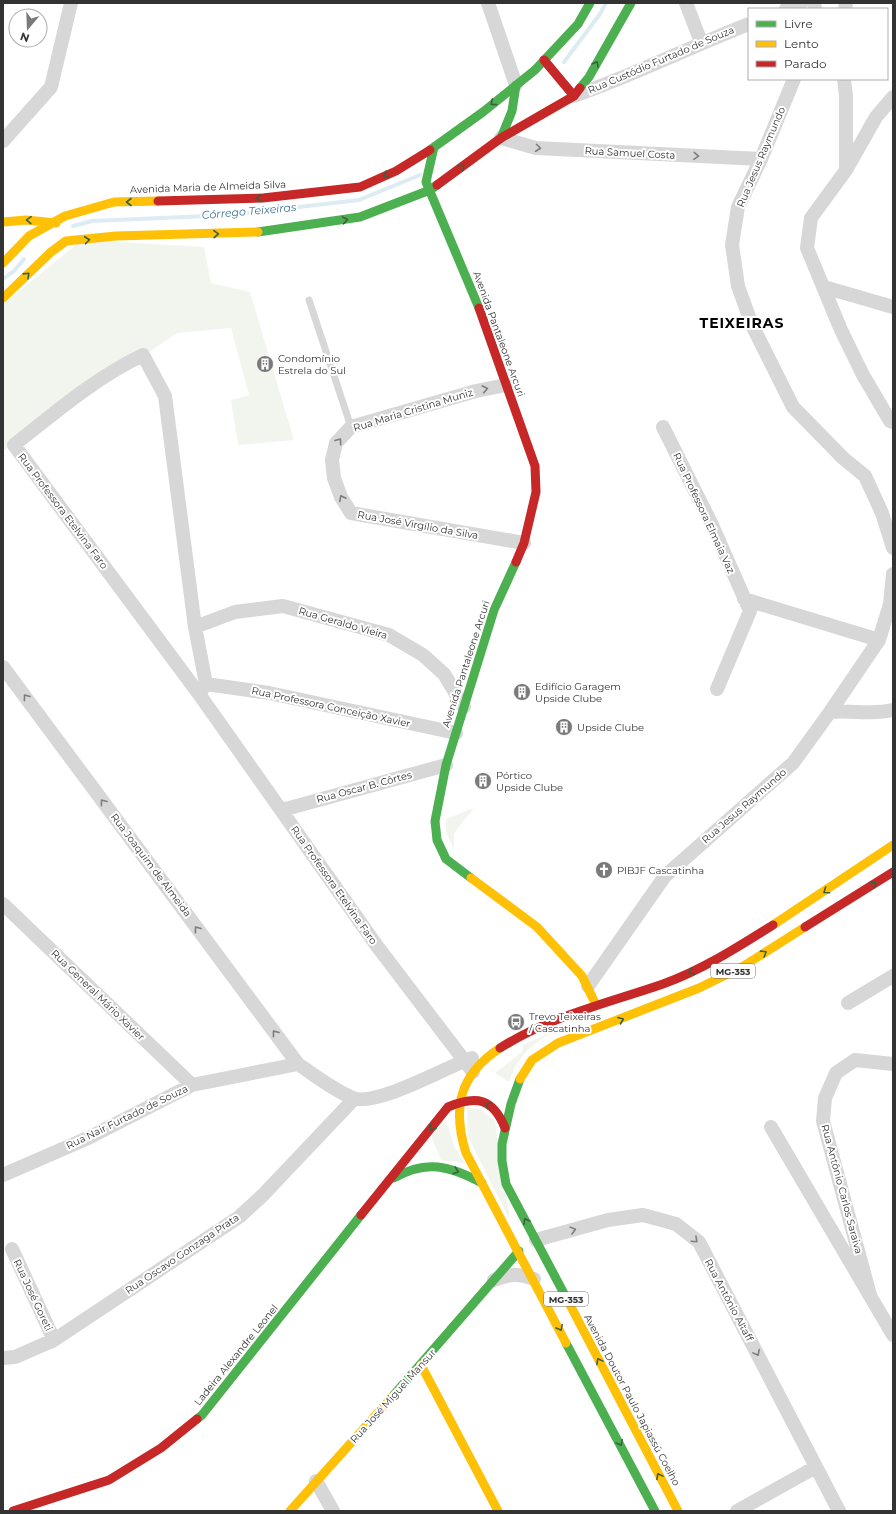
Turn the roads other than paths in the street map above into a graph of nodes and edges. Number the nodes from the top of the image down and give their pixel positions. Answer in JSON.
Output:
{"nodes":[{"id":1,"x":71,"y":3,"type":"edge"},
{"id":2,"x":488,"y":3,"type":"edge"},
{"id":3,"x":590,"y":3,"type":"edge"},
{"id":4,"x":631,"y":3,"type":"edge"},
{"id":5,"x":686,"y":3,"type":"edge"},
{"id":6,"x":801,"y":3,"type":"edge"},
{"id":7,"x":788,"y":8,"type":"edge"},
{"id":8,"x":748,"y":24,"type":"edge"},
{"id":9,"x":702,"y":42,"type":"junction"},
{"id":10,"x":544,"y":60,"type":"junction"},
{"id":11,"x":794,"y":80,"type":"edge"},
{"id":12,"x":844,"y":80,"type":"edge"},
{"id":13,"x":516,"y":85,"type":"junction"},
{"id":14,"x":574,"y":96,"type":"junction"},
{"id":15,"x":893,"y":96,"type":"edge"},
{"id":16,"x":501,"y":138,"type":"junction"},
{"id":17,"x":3,"y":141,"type":"edge"},
{"id":18,"x":434,"y":147,"type":"junction"},
{"id":19,"x":761,"y":159,"type":"junction"},
{"id":20,"x":846,"y":170,"type":"junction"},
{"id":21,"x":430,"y":190,"type":"junction"},
{"id":22,"x":3,"y":222,"type":"edge"},
{"id":23,"x":62,"y":231,"type":"junction"},
{"id":24,"x":11,"y":232,"type":"edge"},
{"id":25,"x":30,"y":239,"type":"junction"},
{"id":26,"x":3,"y":263,"type":"edge"},
{"id":27,"x":824,"y":287,"type":"junction"},
{"id":28,"x":3,"y":298,"type":"edge"},
{"id":29,"x":309,"y":300,"type":"dead end"},
{"id":30,"x":893,"y":307,"type":"edge"},
{"id":31,"x":506,"y":385,"type":"junction"},
{"id":32,"x":892,"y":421,"type":"edge"},
{"id":33,"x":351,"y":427,"type":"junction"},
{"id":34,"x":663,"y":427,"type":"dead end"},
{"id":35,"x":334,"y":478,"type":"joint"},
{"id":36,"x":524,"y":543,"type":"junction"},
{"id":37,"x":893,"y":548,"type":"edge"},
{"id":38,"x":893,"y":574,"type":"edge"},
{"id":39,"x":744,"y":599,"type":"junction"},
{"id":40,"x":196,"y":627,"type":"junction"},
{"id":41,"x":879,"y":640,"type":"junction"},
{"id":42,"x":3,"y":667,"type":"edge"},
{"id":43,"x":203,"y":689,"type":"junction"},
{"id":44,"x":717,"y":689,"type":"dead end"},
{"id":45,"x":464,"y":707,"type":"junction"},
{"id":46,"x":893,"y":710,"type":"edge"},
{"id":47,"x":830,"y":712,"type":"junction"},
{"id":48,"x":456,"y":733,"type":"junction"},
{"id":49,"x":446,"y":765,"type":"junction"},
{"id":50,"x":282,"y":810,"type":"junction"},
{"id":51,"x":893,"y":845,"type":"edge"},
{"id":52,"x":893,"y":872,"type":"edge"},
{"id":53,"x":3,"y":904,"type":"edge"},
{"id":54,"x":893,"y":976,"type":"edge"},
{"id":55,"x":588,"y":986,"type":"junction"},
{"id":56,"x":848,"y":1003,"type":"dead end"},
{"id":57,"x":596,"y":1005,"type":"junction"},
{"id":58,"x":559,"y":1018,"type":"junction"},
{"id":59,"x":499,"y":1048,"type":"junction"},
{"id":60,"x":465,"y":1061,"type":"junction"},
{"id":61,"x":298,"y":1064,"type":"junction"},
{"id":62,"x":893,"y":1064,"type":"edge"},
{"id":63,"x":473,"y":1072,"type":"junction"},
{"id":64,"x":192,"y":1085,"type":"junction"},
{"id":65,"x":354,"y":1099,"type":"junction"},
{"id":66,"x":459,"y":1101,"type":"junction"},
{"id":67,"x":509,"y":1113,"type":"junction"},
{"id":68,"x":771,"y":1127,"type":"dead end"},
{"id":69,"x":505,"y":1128,"type":"junction"},
{"id":70,"x":3,"y":1175,"type":"edge"},
{"id":71,"x":392,"y":1178,"type":"junction"},
{"id":72,"x":482,"y":1183,"type":"junction"},
{"id":73,"x":536,"y":1240,"type":"junction"},
{"id":74,"x":12,"y":1249,"type":"dead end"},
{"id":75,"x":519,"y":1251,"type":"junction"},
{"id":76,"x":534,"y":1279,"type":"junction"},
{"id":77,"x":494,"y":1280,"type":"junction"},
{"id":78,"x":870,"y":1296,"type":"junction"},
{"id":79,"x":893,"y":1335,"type":"edge"},
{"id":80,"x":54,"y":1340,"type":"junction"},
{"id":81,"x":3,"y":1358,"type":"edge"},
{"id":82,"x":422,"y":1365,"type":"junction"},
{"id":83,"x":816,"y":1467,"type":"junction"},
{"id":84,"x":316,"y":1481,"type":"junction"},
{"id":85,"x":13,"y":1511,"type":"edge"},
{"id":86,"x":290,"y":1511,"type":"edge"},
{"id":87,"x":333,"y":1511,"type":"edge"},
{"id":88,"x":498,"y":1511,"type":"edge"},
{"id":89,"x":655,"y":1511,"type":"edge"},
{"id":90,"x":678,"y":1511,"type":"edge"},
{"id":91,"x":737,"y":1511,"type":"edge"},
{"id":92,"x":839,"y":1511,"type":"edge"}],
"edges":[{"from":1,"to":17,"type":"street"},
{"from":2,"to":13,"type":"street"},
{"from":3,"to":10,"type":"main road","name":"Avenida Maria de Almeida Silva"},
{"from":14,"to":4,"type":"main road","name":"Avenida Maria de Almeida Silva","one_way":true},
{"from":5,"to":9,"type":"street"},
{"from":6,"to":7,"type":"street"},
{"from":8,"to":9,"type":"street","name":"Rua Custódio Furtado de Souza"},
{"from":9,"to":14,"type":"street","name":"Rua Custódio Furtado de Souza"},
{"from":10,"to":13,"type":"main road","name":"Avenida Maria de Almeida Silva"},
{"from":10,"to":14,"type":"main road"},
{"from":11,"to":19,"type":"street","name":"Rua Jesus Raymundo"},
{"from":12,"to":20,"type":"street"},
{"from":13,"to":16,"type":"main road"},
{"from":13,"to":18,"type":"main road","name":"Avenida Maria de Almeida Silva","one_way":true},
{"from":14,"to":16,"type":"main road","name":"Avenida Maria de Almeida Silva"},
{"from":15,"to":20,"type":"street"},
{"from":16,"to":19,"type":"street","name":"Rua Samuel Costa","one_way":true},
{"from":21,"to":16,"type":"main road","name":"Avenida Maria de Almeida Silva","one_way":true},
{"from":18,"to":21,"type":"main road","name":"Avenida Pantaleone Arcuri"},
{"from":18,"to":23,"type":"main road","name":"Avenida Maria de Almeida Silva","one_way":true},
{"from":19,"to":37,"type":"street","name":"Rua Jesus Raymundo"},
{"from":20,"to":27,"type":"street"},
{"from":23,"to":21,"type":"main road","name":"Avenida Maria de Almeida Silva","one_way":true},
{"from":21,"to":31,"type":"main road","name":"Avenida Pantaleone Arcuri"},
{"from":23,"to":22,"type":"main road","one_way":true},
{"from":23,"to":25,"type":"main road","name":"Avenida Maria de Almeida Silva"},
{"from":28,"to":23,"type":"main road","name":"Avenida Maria de Almeida Silva","one_way":true},
{"from":24,"to":25,"type":"main road"},
{"from":25,"to":26,"type":"main road","name":"Avenida Maria de Almeida Silva"},
{"from":27,"to":30,"type":"street"},
{"from":27,"to":32,"type":"street"},
{"from":29,"to":33,"type":"lane"},
{"from":33,"to":31,"type":"street","name":"Rua Maria Cristina Muniz","one_way":true},
{"from":31,"to":36,"type":"main road","name":"Avenida Pantaleone Arcuri"},
{"from":35,"to":33,"type":"street","name":"Rua Maria Cristina Muniz","one_way":true},
{"from":34,"to":39,"type":"street","name":"Rua Professora Elmaia Vaz"},
{"from":36,"to":35,"type":"street","name":"Rua José Virgílio da Silva","one_way":true},
{"from":36,"to":45,"type":"main road","name":"Avenida Pantaleone Arcuri"},
{"from":38,"to":41,"type":"street","name":"Rua Jesus Raymundo"},
{"from":39,"to":41,"type":"street"},
{"from":39,"to":44,"type":"street","name":"Rua Professora Elmaia Vaz"},
{"from":40,"to":43,"type":"street","name":"Rua Professora Etelvina Faro"},
{"from":40,"to":43,"type":"street","name":"Rua Professora Etelvina Faro"},
{"from":40,"to":45,"type":"street","name":"Rua Geraldo Vieira"},
{"from":41,"to":47,"type":"street","name":"Rua Jesus Raymundo"},
{"from":61,"to":42,"type":"street","name":"Rua Joaquim de Almeida","one_way":true},
{"from":43,"to":48,"type":"street","name":"Rua Professora Conceição Xavier"},
{"from":43,"to":50,"type":"street","name":"Rua Professora Etelvina Faro"},
{"from":45,"to":48,"type":"main road","name":"Avenida Pantaleone Arcuri"},
{"from":46,"to":47,"type":"street"},
{"from":47,"to":55,"type":"street","name":"Rua Jesus Raymundo"},
{"from":48,"to":49,"type":"main road","name":"Avenida Pantaleone Arcuri"},
{"from":49,"to":50,"type":"street","name":"Rua Oscar B. Côrtes"},
{"from":49,"to":55,"type":"main road","name":"Avenida Pantaleone Arcuri"},
{"from":50,"to":60,"type":"street","name":"Rua Professora Etelvina Faro"},
{"from":51,"to":57,"type":"main road","number":"MG-353","one_way":true},
{"from":67,"to":52,"type":"main road","name":"Avenida Doutor Paulo Japiassú Coelho","number":"MG-353","one_way":true},
{"from":53,"to":64,"type":"street","name":"Rua General Mário Xavier"},
{"from":54,"to":56,"type":"street"},
{"from":55,"to":57,"type":"main road","name":"Avenida Pantaleone Arcuri"},
{"from":55,"to":58,"type":"main road","name":"Rua Jesus Raymundo"},
{"from":57,"to":58,"type":"main road","number":"MG-353"},
{"from":57,"to":67,"type":"main road"},
{"from":58,"to":59,"type":"main road","number":"MG-353"},
{"from":59,"to":60,"type":"street"},
{"from":59,"to":63,"type":"main road","number":"MG-353"},
{"from":60,"to":63,"type":"street","name":"Rua Professora Etelvina Faro"},
{"from":60,"to":65,"type":"street"},
{"from":61,"to":64,"type":"street","name":"Rua Nair Furtado de Souza"},
{"from":61,"to":65,"type":"street"},
{"from":62,"to":78,"type":"street","name":"Rua Antônio Carlos Saraiva"},
{"from":63,"to":66,"type":"main road","number":"MG-353"},
{"from":64,"to":70,"type":"street","name":"Rua Nair Furtado de Souza"},
{"from":65,"to":80,"type":"street","name":"Rua Oscavo Gonzaga Prata"},
{"from":69,"to":66,"type":"main road","one_way":true},
{"from":66,"to":71,"type":"main road","name":"Ladeira Alexandre Leonel","one_way":true},
{"from":66,"to":72,"type":"main road","number":"MG-353"},
{"from":67,"to":69,"type":"main road","name":"Avenida Doutor Paulo Japiassú Coelho","number":"MG-353"},
{"from":68,"to":78,"type":"street"},
{"from":73,"to":69,"type":"main road","name":"Avenida Doutor Paulo Japiassú Coelho","number":"MG-353","one_way":true},
{"from":71,"to":72,"type":"main road","name":"Ladeira Alexandre Leonel","one_way":true},
{"from":71,"to":85,"type":"main road","name":"Ladeira Alexandre Leonel"},
{"from":72,"to":75,"type":"main road","number":"MG-353"},
{"from":73,"to":83,"type":"street","name":"Rua Antônio Altaff","one_way":true},
{"from":90,"to":73,"type":"main road","name":"Avenida Doutor Paulo Japiassú Coelho","number":"MG-353","one_way":true},
{"from":74,"to":80,"type":"street","name":"Rua José Goreti"},
{"from":75,"to":76,"type":"main road","number":"MG-353"},
{"from":75,"to":77,"type":"main road","name":"Rua José Miguel Mansur"},
{"from":76,"to":77,"type":"street"},
{"from":76,"to":89,"type":"main road","number":"MG-353","one_way":true},
{"from":77,"to":82,"type":"main road","name":"Rua José Miguel Mansur"},
{"from":78,"to":79,"type":"street"},
{"from":80,"to":81,"type":"street","name":"Rua Oscavo Gonzaga Prata"},
{"from":82,"to":84,"type":"main road","name":"Rua José Miguel Mansur"},
{"from":82,"to":88,"type":"main road"},
{"from":83,"to":91,"type":"street"},
{"from":83,"to":92,"type":"street","name":"Rua Antônio Altaff"},
{"from":84,"to":86,"type":"main road","name":"Rua José Miguel Mansur"},
{"from":84,"to":87,"type":"street"}]}
